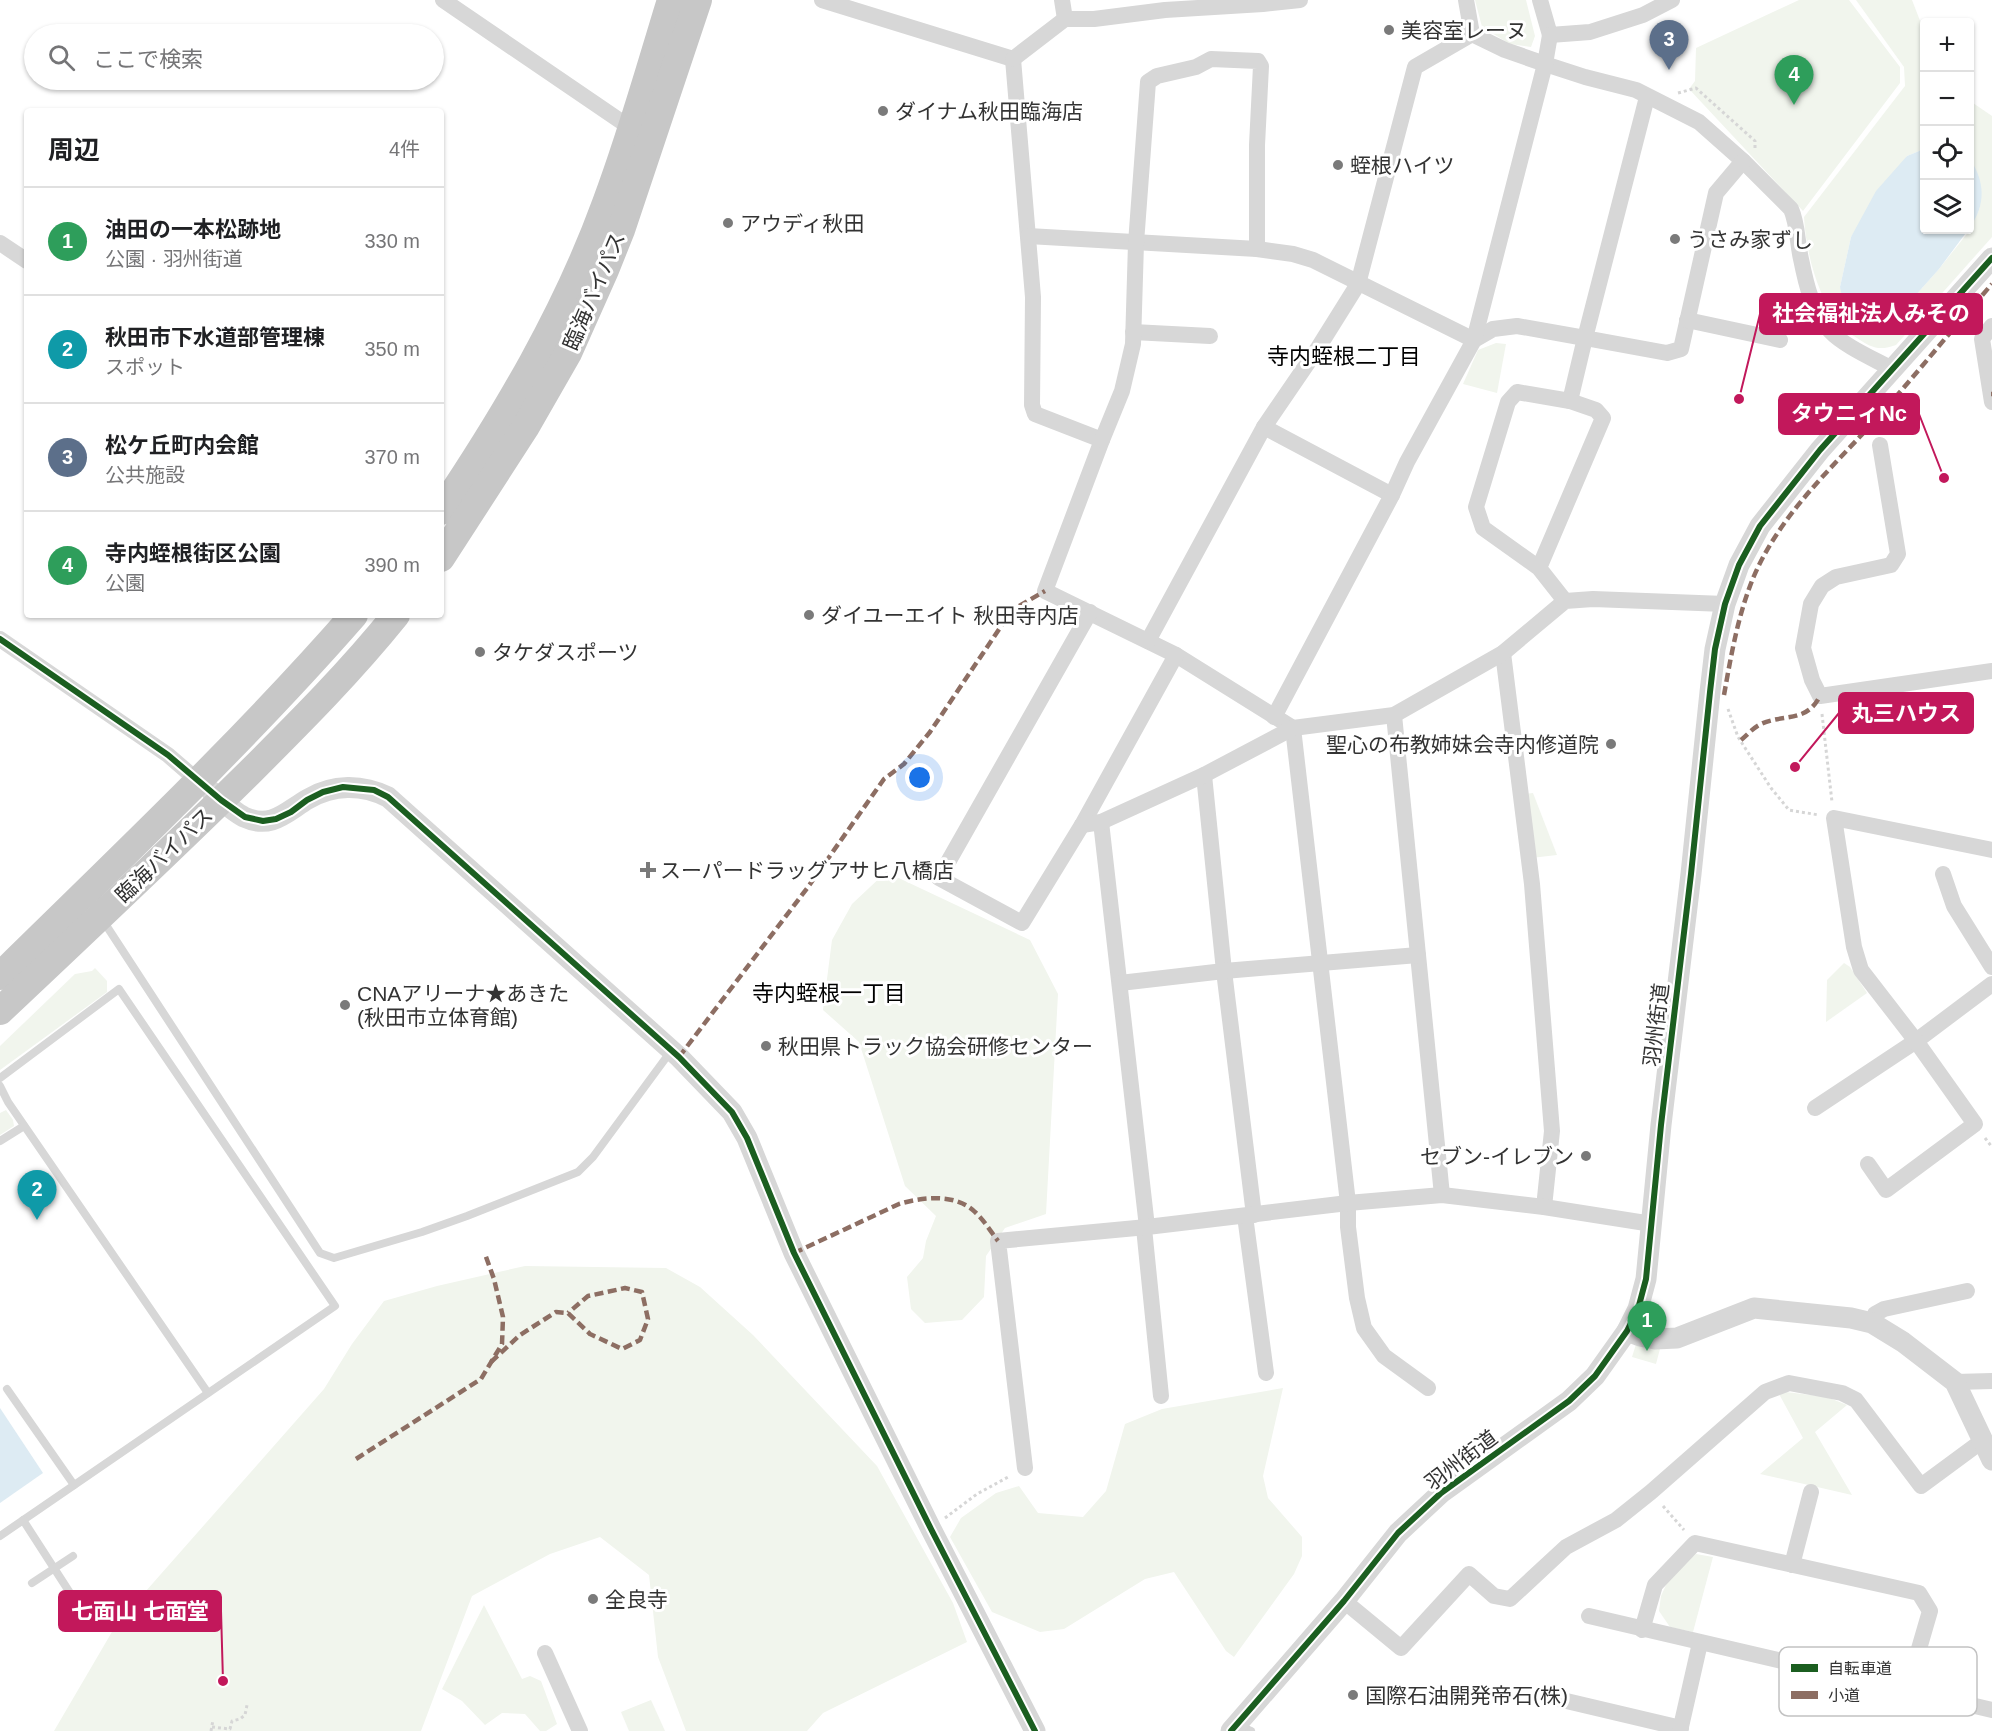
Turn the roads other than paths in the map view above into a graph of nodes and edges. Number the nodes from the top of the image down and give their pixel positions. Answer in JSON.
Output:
{"nodes":[{"id":1,"x":443,"y":0,"type":"edge"},
{"id":2,"x":671,"y":0,"type":"edge"},
{"id":3,"x":698,"y":0,"type":"edge"},
{"id":4,"x":822,"y":0,"type":"edge"},
{"id":5,"x":1062,"y":0,"type":"edge"},
{"id":6,"x":1300,"y":0,"type":"edge"},
{"id":7,"x":1466,"y":0,"type":"edge"},
{"id":8,"x":1540,"y":0,"type":"edge"},
{"id":9,"x":1672,"y":0,"type":"edge"},
{"id":10,"x":1262,"y":2,"type":"edge"},
{"id":11,"x":1165,"y":5,"type":"edge"},
{"id":12,"x":1065,"y":19,"type":"junction"},
{"id":13,"x":1472,"y":34,"type":"junction"},
{"id":14,"x":1551,"y":35,"type":"junction"},
{"id":15,"x":1012,"y":59,"type":"junction"},
{"id":16,"x":1545,"y":64,"type":"junction"},
{"id":17,"x":1647,"y":96,"type":"junction"},
{"id":18,"x":641,"y":135,"type":"junction"},
{"id":19,"x":1743,"y":161,"type":"junction"},
{"id":20,"x":1028,"y":236,"type":"junction"},
{"id":21,"x":0,"y":243,"type":"edge"},
{"id":22,"x":1136,"y":243,"type":"junction"},
{"id":23,"x":1257,"y":249,"type":"junction"},
{"id":24,"x":1992,"y":258,"type":"edge"},
{"id":25,"x":24,"y":259,"type":"edge"},
{"id":26,"x":1358,"y":284,"type":"junction"},
{"id":27,"x":1687,"y":320,"type":"junction"},
{"id":28,"x":1992,"y":326,"type":"edge"},
{"id":29,"x":1133,"y":332,"type":"junction"},
{"id":30,"x":1210,"y":336,"type":"dead end"},
{"id":31,"x":1585,"y":338,"type":"junction"},
{"id":32,"x":1474,"y":340,"type":"junction"},
{"id":33,"x":1780,"y":340,"type":"dead end"},
{"id":34,"x":1892,"y":369,"type":"junction"},
{"id":35,"x":1570,"y":401,"type":"junction"},
{"id":36,"x":1992,"y":402,"type":"edge"},
{"id":37,"x":1264,"y":427,"type":"junction"},
{"id":38,"x":1102,"y":440,"type":"junction"},
{"id":39,"x":1880,"y":445,"type":"dead end"},
{"id":40,"x":1392,"y":495,"type":"junction"},
{"id":41,"x":444,"y":506,"type":"edge"},
{"id":42,"x":444,"y":553,"type":"edge"},
{"id":43,"x":1539,"y":568,"type":"junction"},
{"id":44,"x":1565,"y":601,"type":"junction"},
{"id":45,"x":1725,"y":604,"type":"junction"},
{"id":46,"x":1090,"y":612,"type":"junction"},
{"id":47,"x":351,"y":618,"type":"edge"},
{"id":48,"x":394,"y":618,"type":"edge"},
{"id":49,"x":0,"y":639,"type":"edge"},
{"id":50,"x":1148,"y":641,"type":"junction"},
{"id":51,"x":1503,"y":653,"type":"junction"},
{"id":52,"x":1176,"y":655,"type":"junction"},
{"id":53,"x":1992,"y":671,"type":"edge"},
{"id":54,"x":1394,"y":715,"type":"junction"},
{"id":55,"x":1274,"y":717,"type":"junction"},
{"id":56,"x":1293,"y":728,"type":"junction"},
{"id":57,"x":1204,"y":775,"type":"junction"},
{"id":58,"x":198,"y":781,"type":"junction"},
{"id":59,"x":221,"y":800,"type":"junction"},
{"id":60,"x":1101,"y":822,"type":"junction"},
{"id":61,"x":1082,"y":825,"type":"junction"},
{"id":62,"x":1992,"y":850,"type":"edge"},
{"id":63,"x":1943,"y":874,"type":"dead end"},
{"id":64,"x":100,"y":916,"type":"junction"},
{"id":65,"x":1418,"y":955,"type":"junction"},
{"id":66,"x":1319,"y":963,"type":"junction"},
{"id":67,"x":1992,"y":967,"type":"edge"},
{"id":68,"x":1224,"y":971,"type":"junction"},
{"id":69,"x":0,"y":976,"type":"edge"},
{"id":70,"x":1120,"y":983,"type":"junction"},
{"id":71,"x":1992,"y":984,"type":"edge"},
{"id":72,"x":0,"y":1011,"type":"edge"},
{"id":73,"x":1916,"y":1041,"type":"junction"},
{"id":74,"x":671,"y":1051,"type":"junction"},
{"id":75,"x":0,"y":1078,"type":"edge"},
{"id":76,"x":0,"y":1086,"type":"edge"},
{"id":77,"x":4,"y":1104,"type":"edge"},
{"id":78,"x":1815,"y":1108,"type":"dead end"},
{"id":79,"x":24,"y":1126,"type":"junction"},
{"id":80,"x":0,"y":1142,"type":"edge"},
{"id":81,"x":1868,"y":1164,"type":"dead end"},
{"id":82,"x":1442,"y":1195,"type":"junction"},
{"id":83,"x":1348,"y":1203,"type":"junction"},
{"id":84,"x":1544,"y":1207,"type":"junction"},
{"id":85,"x":1249,"y":1216,"type":"junction"},
{"id":86,"x":1652,"y":1224,"type":"junction"},
{"id":87,"x":1146,"y":1227,"type":"junction"},
{"id":88,"x":1966,"y":1291,"type":"dead end"},
{"id":89,"x":1872,"y":1323,"type":"junction"},
{"id":90,"x":1627,"y":1331,"type":"junction"},
{"id":91,"x":1266,"y":1373,"type":"dead end"},
{"id":92,"x":1955,"y":1382,"type":"junction"},
{"id":93,"x":1992,"y":1382,"type":"edge"},
{"id":94,"x":1428,"y":1388,"type":"dead end"},
{"id":95,"x":7,"y":1389,"type":"dead end"},
{"id":96,"x":208,"y":1393,"type":"junction"},
{"id":97,"x":1161,"y":1396,"type":"dead end"},
{"id":98,"x":1987,"y":1450,"type":"edge"},
{"id":99,"x":1025,"y":1468,"type":"road end"},
{"id":100,"x":74,"y":1485,"type":"junction"},
{"id":101,"x":1811,"y":1492,"type":"dead end"},
{"id":102,"x":23,"y":1520,"type":"junction"},
{"id":103,"x":0,"y":1536,"type":"edge"},
{"id":104,"x":73,"y":1556,"type":"dead end"},
{"id":105,"x":1792,"y":1565,"type":"junction"},
{"id":106,"x":54,"y":1568,"type":"junction"},
{"id":107,"x":32,"y":1583,"type":"dead end"},
{"id":108,"x":72,"y":1596,"type":"dead end"},
{"id":109,"x":1344,"y":1601,"type":"junction"},
{"id":110,"x":1588,"y":1616,"type":"dead end"},
{"id":111,"x":1642,"y":1630,"type":"junction"},
{"id":112,"x":1700,"y":1643,"type":"junction"},
{"id":113,"x":1920,"y":1647,"type":"edge"},
{"id":114,"x":545,"y":1653,"type":"dead end"},
{"id":115,"x":1779,"y":1661,"type":"edge"},
{"id":116,"x":1558,"y":1699,"type":"dead end"},
{"id":117,"x":1977,"y":1706,"type":"edge"},
{"id":118,"x":1992,"y":1710,"type":"edge"},
{"id":119,"x":1240,"y":1729,"type":"edge"},
{"id":120,"x":1680,"y":1729,"type":"edge"},
{"id":121,"x":580,"y":1731,"type":"edge"},
{"id":122,"x":1035,"y":1731,"type":"edge"}],
"edges":[{"from":1,"to":18,"type":"street"},
{"from":2,"to":18,"type":"highway","name":"臨海バイパス"},
{"from":3,"to":18,"type":"highway","name":"臨海バイパス"},
{"from":4,"to":15,"type":"street"},
{"from":5,"to":12,"type":"street"},
{"from":6,"to":10,"type":"street"},
{"from":7,"to":13,"type":"street"},
{"from":8,"to":14,"type":"street"},
{"from":9,"to":14,"type":"street"},
{"from":10,"to":11,"type":"street"},
{"from":11,"to":12,"type":"street"},
{"from":12,"to":15,"type":"street"},
{"from":13,"to":16,"type":"street"},
{"from":13,"to":26,"type":"street"},
{"from":14,"to":16,"type":"street"},
{"from":15,"to":20,"type":"street"},
{"from":16,"to":17,"type":"street"},
{"from":16,"to":32,"type":"street"},
{"from":17,"to":19,"type":"street"},
{"from":17,"to":31,"type":"street"},
{"from":18,"to":41,"type":"highway","name":"臨海バイパス"},
{"from":18,"to":42,"type":"highway","name":"臨海バイパス"},
{"from":19,"to":27,"type":"street"},
{"from":19,"to":34,"type":"street"},
{"from":20,"to":22,"type":"street"},
{"from":20,"to":38,"type":"street"},
{"from":21,"to":25,"type":"street"},
{"from":22,"to":23,"type":"street"},
{"from":22,"to":23,"type":"street"},
{"from":22,"to":29,"type":"street"},
{"from":23,"to":26,"type":"street"},
{"from":24,"to":34,"type":"street","name":"羽州街道"},
{"from":26,"to":32,"type":"street"},
{"from":26,"to":37,"type":"street"},
{"from":27,"to":31,"type":"street"},
{"from":27,"to":33,"type":"street"},
{"from":28,"to":36,"type":"street"},
{"from":29,"to":30,"type":"street"},
{"from":29,"to":38,"type":"street"},
{"from":31,"to":32,"type":"street"},
{"from":31,"to":35,"type":"street"},
{"from":32,"to":40,"type":"street"},
{"from":34,"to":45,"type":"street","name":"羽州街道"},
{"from":35,"to":43,"type":"street"},
{"from":35,"to":43,"type":"street"},
{"from":37,"to":40,"type":"street"},
{"from":37,"to":50,"type":"street"},
{"from":38,"to":46,"type":"street"},
{"from":39,"to":53,"type":"street"},
{"from":40,"to":55,"type":"street"},
{"from":43,"to":44,"type":"street"},
{"from":44,"to":45,"type":"street"},
{"from":44,"to":51,"type":"street"},
{"from":45,"to":86,"type":"street","name":"羽州街道"},
{"from":46,"to":50,"type":"street"},
{"from":46,"to":61,"type":"street"},
{"from":47,"to":58,"type":"highway","name":"臨海バイパス"},
{"from":48,"to":59,"type":"highway","name":"臨海バイパス"},
{"from":49,"to":58,"type":"street"},
{"from":50,"to":52,"type":"street"},
{"from":51,"to":54,"type":"street"},
{"from":51,"to":84,"type":"street"},
{"from":52,"to":55,"type":"street"},
{"from":52,"to":61,"type":"street"},
{"from":54,"to":56,"type":"street"},
{"from":54,"to":65,"type":"street"},
{"from":55,"to":56,"type":"street"},
{"from":56,"to":57,"type":"street"},
{"from":56,"to":66,"type":"street"},
{"from":57,"to":60,"type":"street"},
{"from":57,"to":68,"type":"street"},
{"from":58,"to":59,"type":"street"},
{"from":58,"to":69,"type":"highway","name":"臨海バイパス"},
{"from":59,"to":64,"type":"highway","name":"臨海バイパス"},
{"from":59,"to":74,"type":"street"},
{"from":60,"to":61,"type":"street"},
{"from":60,"to":70,"type":"street"},
{"from":62,"to":73,"type":"street"},
{"from":63,"to":67,"type":"street"},
{"from":64,"to":72,"type":"highway","name":"臨海バイパス"},
{"from":64,"to":74,"type":"lane"},
{"from":65,"to":66,"type":"street"},
{"from":65,"to":82,"type":"street"},
{"from":66,"to":68,"type":"street"},
{"from":66,"to":83,"type":"street"},
{"from":68,"to":70,"type":"street"},
{"from":68,"to":85,"type":"street"},
{"from":70,"to":87,"type":"street"},
{"from":71,"to":73,"type":"street"},
{"from":73,"to":78,"type":"street"},
{"from":73,"to":81,"type":"street"},
{"from":74,"to":122,"type":"street"},
{"from":75,"to":96,"type":"lane"},
{"from":76,"to":77,"type":"lane"},
{"from":77,"to":79,"type":"lane"},
{"from":79,"to":80,"type":"lane"},
{"from":79,"to":96,"type":"lane"},
{"from":82,"to":83,"type":"street"},
{"from":82,"to":84,"type":"street"},
{"from":83,"to":85,"type":"street"},
{"from":83,"to":94,"type":"street"},
{"from":84,"to":86,"type":"street"},
{"from":85,"to":87,"type":"street"},
{"from":85,"to":91,"type":"street"},
{"from":86,"to":90,"type":"street","name":"羽州街道"},
{"from":87,"to":97,"type":"street"},
{"from":87,"to":99,"type":"street"},
{"from":88,"to":89,"type":"street"},
{"from":89,"to":90,"type":"street"},
{"from":89,"to":92,"type":"street"},
{"from":90,"to":109,"type":"street","name":"羽州街道"},
{"from":92,"to":93,"type":"street"},
{"from":92,"to":98,"type":"street"},
{"from":95,"to":100,"type":"lane"},
{"from":96,"to":100,"type":"lane"},
{"from":98,"to":109,"type":"street"},
{"from":100,"to":102,"type":"lane"},
{"from":101,"to":105,"type":"street"},
{"from":102,"to":103,"type":"lane"},
{"from":102,"to":106,"type":"lane"},
{"from":104,"to":106,"type":"lane"},
{"from":105,"to":111,"type":"street"},
{"from":105,"to":113,"type":"street"},
{"from":106,"to":107,"type":"lane"},
{"from":106,"to":108,"type":"lane"},
{"from":109,"to":119,"type":"street","name":"羽州街道"},
{"from":110,"to":111,"type":"street"},
{"from":111,"to":112,"type":"street"},
{"from":112,"to":115,"type":"street"},
{"from":112,"to":120,"type":"street"},
{"from":114,"to":121,"type":"street"},
{"from":116,"to":120,"type":"street"},
{"from":117,"to":118,"type":"street"}]}
